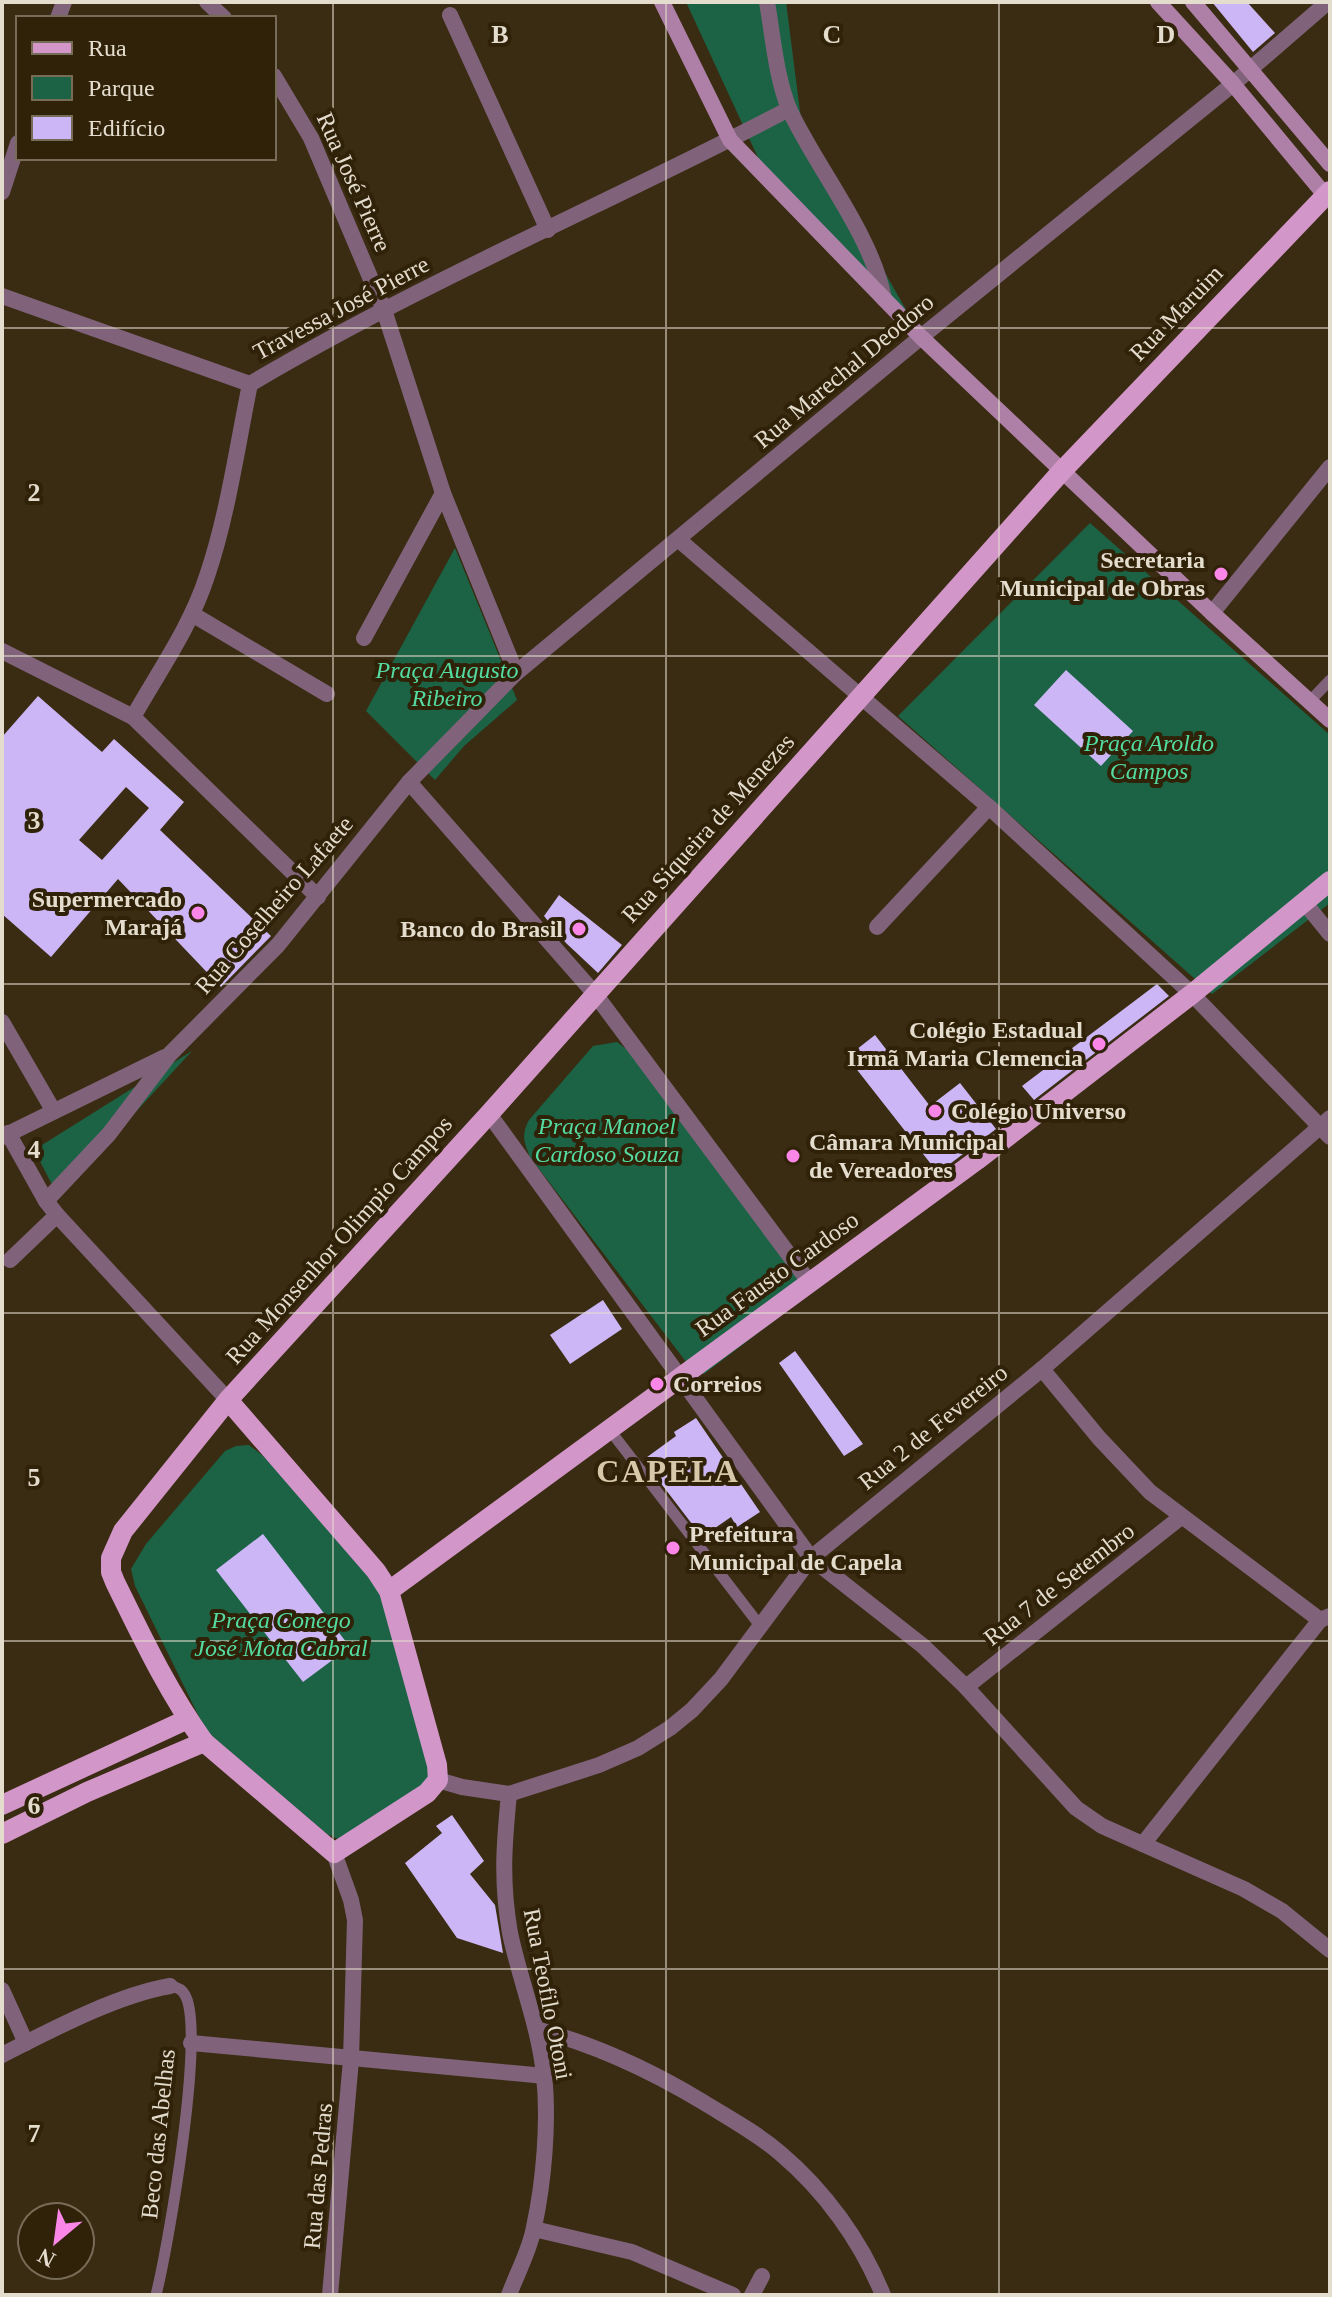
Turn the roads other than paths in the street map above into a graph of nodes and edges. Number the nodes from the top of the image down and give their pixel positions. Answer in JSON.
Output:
{"nodes":[{"id":1,"x":207,"y":2,"type":"edge"},
{"id":2,"x":662,"y":2,"type":"edge"},
{"id":3,"x":767,"y":2,"type":"edge"},
{"id":4,"x":1158,"y":2,"type":"edge"},
{"id":5,"x":1193,"y":2,"type":"edge"},
{"id":6,"x":1327,"y":6,"type":"edge"},
{"id":7,"x":450,"y":15,"type":"dead end"},
{"id":8,"x":222,"y":16,"type":"edge"},
{"id":9,"x":1252,"y":68,"type":"junction"},
{"id":10,"x":276,"y":79,"type":"edge"},
{"id":11,"x":1233,"y":84,"type":"junction"},
{"id":12,"x":789,"y":109,"type":"junction"},
{"id":13,"x":730,"y":140,"type":"junction"},
{"id":14,"x":16,"y":149,"type":"edge"},
{"id":15,"x":1330,"y":164,"type":"edge"},
{"id":16,"x":2,"y":192,"type":"edge"},
{"id":17,"x":1328,"y":193,"type":"edge"},
{"id":18,"x":548,"y":230,"type":"junction"},
{"id":19,"x":2,"y":296,"type":"edge"},
{"id":20,"x":884,"y":299,"type":"junction"},
{"id":21,"x":384,"y":310,"type":"junction"},
{"id":22,"x":921,"y":337,"type":"junction"},
{"id":23,"x":250,"y":384,"type":"junction"},
{"id":24,"x":1330,"y":467,"type":"edge"},
{"id":25,"x":1061,"y":472,"type":"junction"},
{"id":26,"x":443,"y":493,"type":"junction"},
{"id":27,"x":679,"y":540,"type":"junction"},
{"id":28,"x":1212,"y":613,"type":"junction"},
{"id":29,"x":192,"y":614,"type":"junction"},
{"id":30,"x":364,"y":638,"type":"dead end"},
{"id":31,"x":2,"y":651,"type":"edge"},
{"id":32,"x":516,"y":673,"type":"junction"},
{"id":33,"x":1330,"y":680,"type":"edge"},
{"id":34,"x":327,"y":694,"type":"dead end"},
{"id":35,"x":859,"y":697,"type":"junction"},
{"id":36,"x":1310,"y":701,"type":"junction"},
{"id":37,"x":133,"y":717,"type":"junction"},
{"id":38,"x":1330,"y":720,"type":"edge"},
{"id":39,"x":409,"y":782,"type":"junction"},
{"id":40,"x":989,"y":807,"type":"junction"},
{"id":41,"x":1330,"y":881,"type":"edge"},
{"id":42,"x":318,"y":897,"type":"junction"},
{"id":43,"x":1304,"y":902,"type":"junction"},
{"id":44,"x":877,"y":927,"type":"dead end"},
{"id":45,"x":1330,"y":934,"type":"edge"},
{"id":46,"x":595,"y":994,"type":"junction"},
{"id":47,"x":1192,"y":994,"type":"junction"},
{"id":48,"x":2,"y":1022,"type":"edge"},
{"id":49,"x":170,"y":1054,"type":"junction"},
{"id":50,"x":53,"y":1110,"type":"junction"},
{"id":51,"x":489,"y":1114,"type":"junction"},
{"id":52,"x":1327,"y":1127,"type":"edge"},
{"id":53,"x":5,"y":1135,"type":"edge"},
{"id":54,"x":46,"y":1201,"type":"junction"},
{"id":55,"x":57,"y":1215,"type":"junction"},
{"id":56,"x":10,"y":1260,"type":"dead end"},
{"id":57,"x":810,"y":1283,"type":"junction"},
{"id":58,"x":1042,"y":1369,"type":"junction"},
{"id":59,"x":678,"y":1378,"type":"junction"},
{"id":60,"x":228,"y":1400,"type":"junction"},
{"id":61,"x":609,"y":1429,"type":"junction"},
{"id":62,"x":1181,"y":1517,"type":"junction"},
{"id":63,"x":811,"y":1558,"type":"junction"},
{"id":64,"x":389,"y":1591,"type":"junction"},
{"id":65,"x":1325,"y":1618,"type":"edge"},
{"id":66,"x":761,"y":1627,"type":"junction"},
{"id":67,"x":966,"y":1687,"type":"junction"},
{"id":68,"x":188,"y":1719,"type":"junction"},
{"id":69,"x":204,"y":1742,"type":"junction"},
{"id":70,"x":438,"y":1780,"type":"junction"},
{"id":71,"x":509,"y":1794,"type":"junction"},
{"id":72,"x":2,"y":1805,"type":"edge"},
{"id":73,"x":2,"y":1834,"type":"edge"},
{"id":74,"x":1143,"y":1844,"type":"junction"},
{"id":75,"x":334,"y":1853,"type":"junction"},
{"id":76,"x":1330,"y":1950,"type":"edge"},
{"id":77,"x":170,"y":1986,"type":"joint"},
{"id":78,"x":2,"y":1990,"type":"edge"},
{"id":79,"x":536,"y":2029,"type":"junction"},
{"id":80,"x":26,"y":2043,"type":"junction"},
{"id":81,"x":191,"y":2043,"type":"junction"},
{"id":82,"x":2,"y":2055,"type":"edge"},
{"id":83,"x":351,"y":2060,"type":"junction"},
{"id":84,"x":545,"y":2076,"type":"junction"},
{"id":85,"x":534,"y":2229,"type":"junction"},
{"id":86,"x":762,"y":2276,"type":"dead end"},
{"id":87,"x":156,"y":2295,"type":"edge"},
{"id":88,"x":330,"y":2295,"type":"edge"},
{"id":89,"x":509,"y":2295,"type":"edge"},
{"id":90,"x":733,"y":2295,"type":"edge"},
{"id":91,"x":752,"y":2295,"type":"edge"},
{"id":92,"x":883,"y":2295,"type":"edge"}],
"edges":[{"from":1,"to":8,"type":"street"},
{"from":2,"to":13,"type":"street"},
{"from":3,"to":12,"type":"street"},
{"from":4,"to":11,"type":"street"},
{"from":5,"to":9,"type":"street"},
{"from":6,"to":9,"type":"street","name":"Rua Marechal Deodoro"},
{"from":7,"to":18,"type":"street"},
{"from":9,"to":11,"type":"street","name":"Rua Marechal Deodoro"},
{"from":9,"to":15,"type":"street"},
{"from":10,"to":21,"type":"street","name":"Rua José Pierre"},
{"from":11,"to":17,"type":"street"},
{"from":11,"to":22,"type":"street","name":"Rua Marechal Deodoro"},
{"from":12,"to":13,"type":"street","name":"Travessa José Pierre"},
{"from":12,"to":20,"type":"street"},
{"from":13,"to":18,"type":"street","name":"Travessa José Pierre"},
{"from":13,"to":20,"type":"street"},
{"from":14,"to":16,"type":"street"},
{"from":17,"to":25,"type":"main road","name":"Rua Maruim"},
{"from":18,"to":21,"type":"street","name":"Travessa José Pierre"},
{"from":19,"to":23,"type":"street"},
{"from":20,"to":22,"type":"street"},
{"from":21,"to":23,"type":"street","name":"Travessa José Pierre"},
{"from":21,"to":26,"type":"street","name":"Rua José Pierre"},
{"from":22,"to":25,"type":"street"},
{"from":22,"to":27,"type":"street","name":"Rua Marechal Deodoro"},
{"from":23,"to":29,"type":"street","name":"Travessa José Pierre"},
{"from":24,"to":28,"type":"street"},
{"from":25,"to":28,"type":"street"},
{"from":25,"to":35,"type":"main road"},
{"from":26,"to":30,"type":"street"},
{"from":26,"to":32,"type":"street"},
{"from":27,"to":32,"type":"street","name":"Rua Marechal Deodoro"},
{"from":27,"to":35,"type":"street"},
{"from":28,"to":36,"type":"street"},
{"from":29,"to":34,"type":"street"},
{"from":29,"to":37,"type":"street","name":"Travessa José Pierre"},
{"from":31,"to":37,"type":"street"},
{"from":32,"to":39,"type":"street","name":"Rua Marechal Deodoro"},
{"from":33,"to":36,"type":"lane"},
{"from":35,"to":40,"type":"street"},
{"from":35,"to":46,"type":"main road","name":"Rua Siqueira de Menezes"},
{"from":36,"to":38,"type":"street"},
{"from":37,"to":42,"type":"street"},
{"from":39,"to":42,"type":"street","name":"Rua Coselheiro Lafaete"},
{"from":39,"to":46,"type":"street"},
{"from":40,"to":44,"type":"street"},
{"from":40,"to":47,"type":"street"},
{"from":41,"to":43,"type":"main road"},
{"from":42,"to":49,"type":"street","name":"Rua Coselheiro Lafaete"},
{"from":43,"to":45,"type":"street"},
{"from":43,"to":47,"type":"main road"},
{"from":46,"to":51,"type":"main road"},
{"from":46,"to":57,"type":"street"},
{"from":47,"to":52,"type":"street"},
{"from":47,"to":57,"type":"main road","name":"Rua Fausto Cardoso"},
{"from":48,"to":50,"type":"street"},
{"from":49,"to":50,"type":"street"},
{"from":49,"to":54,"type":"street"},
{"from":50,"to":53,"type":"street"},
{"from":51,"to":59,"type":"street"},
{"from":51,"to":60,"type":"main road","name":"Rua Monsenhor Olimpio Campos"},
{"from":52,"to":58,"type":"street","name":"Rua 2 de Fevereiro"},
{"from":53,"to":54,"type":"street"},
{"from":54,"to":55,"type":"street"},
{"from":55,"to":56,"type":"street"},
{"from":55,"to":60,"type":"street"},
{"from":57,"to":59,"type":"main road","name":"Rua Fausto Cardoso"},
{"from":58,"to":62,"type":"street"},
{"from":58,"to":63,"type":"street","name":"Rua 2 de Fevereiro"},
{"from":59,"to":61,"type":"main road","name":"Rua Fausto Cardoso"},
{"from":59,"to":63,"type":"street"},
{"from":60,"to":64,"type":"main road"},
{"from":60,"to":68,"type":"main road"},
{"from":61,"to":64,"type":"main road","name":"Rua Fausto Cardoso"},
{"from":61,"to":66,"type":"lane"},
{"from":62,"to":65,"type":"street"},
{"from":62,"to":67,"type":"street","name":"Rua 7 de Setembro"},
{"from":63,"to":66,"type":"street","name":"Rua 2 de Fevereiro"},
{"from":63,"to":67,"type":"street"},
{"from":64,"to":70,"type":"main road"},
{"from":65,"to":74,"type":"street"},
{"from":66,"to":71,"type":"street","name":"Rua 2 de Fevereiro"},
{"from":67,"to":74,"type":"street"},
{"from":68,"to":69,"type":"main road"},
{"from":68,"to":72,"type":"main road"},
{"from":69,"to":73,"type":"main road"},
{"from":69,"to":75,"type":"main road"},
{"from":70,"to":71,"type":"street","name":"Rua 2 de Fevereiro"},
{"from":70,"to":75,"type":"main road"},
{"from":71,"to":79,"type":"street","name":"Rua Teofilo Otoni"},
{"from":74,"to":76,"type":"street"},
{"from":75,"to":83,"type":"street","name":"Rua das Pedras"},
{"from":77,"to":80,"type":"street"},
{"from":77,"to":81,"type":"lane","name":"Beco das Abelhas"},
{"from":78,"to":80,"type":"street"},
{"from":79,"to":84,"type":"street","name":"Rua Teofilo Otoni"},
{"from":79,"to":92,"type":"street"},
{"from":80,"to":82,"type":"street"},
{"from":81,"to":83,"type":"street"},
{"from":81,"to":87,"type":"lane","name":"Beco das Abelhas"},
{"from":83,"to":84,"type":"street"},
{"from":83,"to":88,"type":"street","name":"Rua das Pedras"},
{"from":84,"to":85,"type":"street","name":"Rua Teofilo Otoni"},
{"from":85,"to":89,"type":"street","name":"Rua Teofilo Otoni"},
{"from":85,"to":90,"type":"street"},
{"from":86,"to":91,"type":"street"}]}
